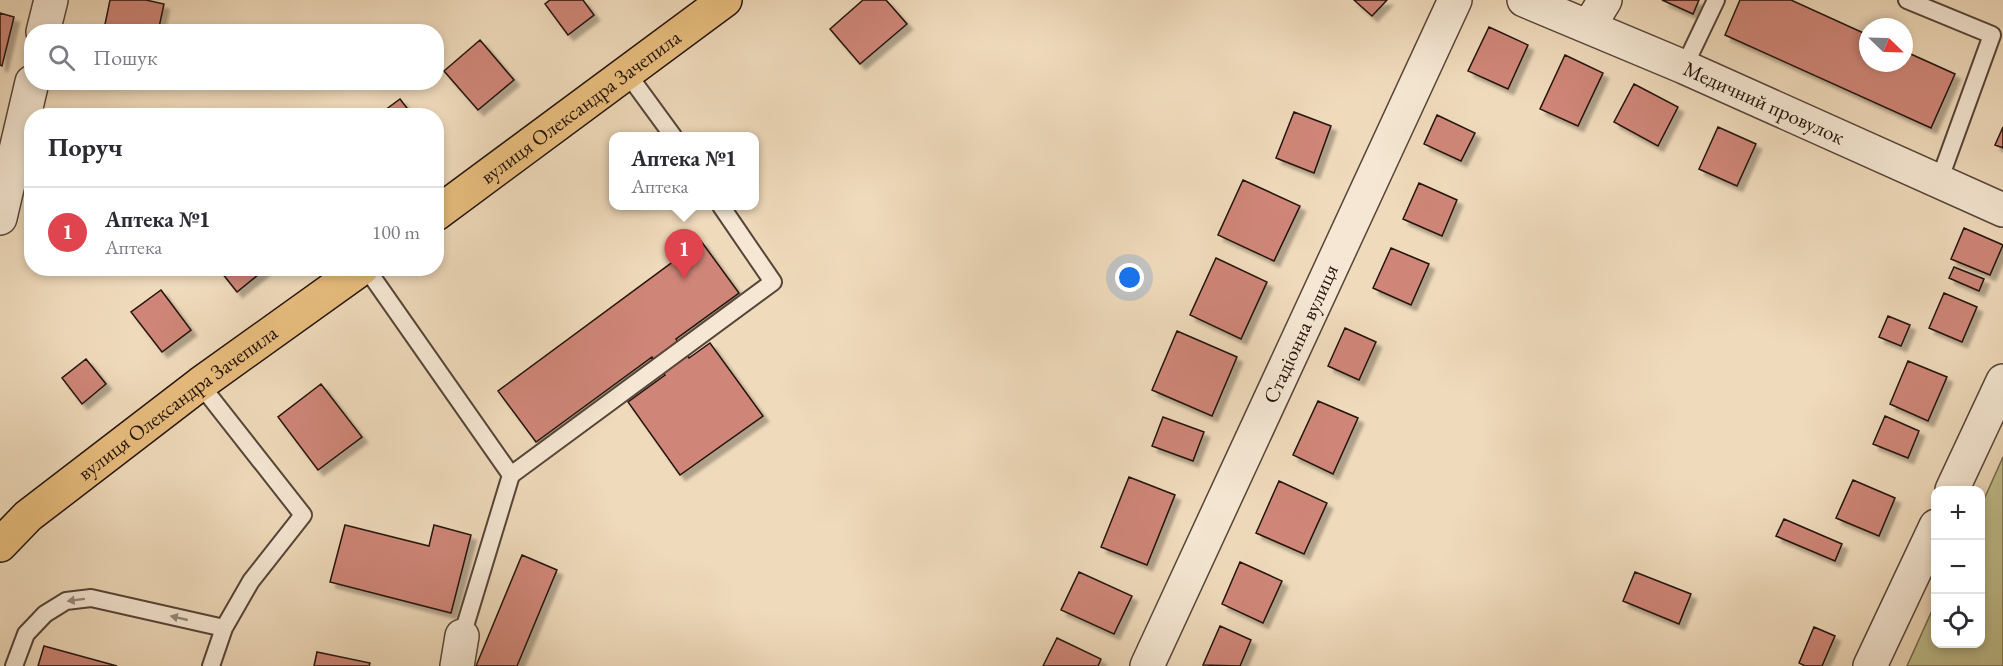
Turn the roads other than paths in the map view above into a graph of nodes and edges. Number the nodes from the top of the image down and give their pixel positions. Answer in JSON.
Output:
{"nodes":[{"id":1,"x":51,"y":0,"type":"edge"},
{"id":2,"x":725,"y":0,"type":"edge"},
{"id":3,"x":1455,"y":0,"type":"edge"},
{"id":4,"x":1524,"y":0,"type":"edge"},
{"id":5,"x":1716,"y":0,"type":"edge"},
{"id":6,"x":1907,"y":0,"type":"edge"},
{"id":7,"x":1597,"y":13,"type":"edge"},
{"id":8,"x":45,"y":24,"type":"edge"},
{"id":9,"x":1684,"y":67,"type":"junction"},
{"id":10,"x":627,"y":73,"type":"junction"},
{"id":11,"x":30,"y":90,"type":"edge"},
{"id":12,"x":26,"y":108,"type":"edge"},
{"id":13,"x":24,"y":116,"type":"edge"},
{"id":14,"x":670,"y":132,"type":"edge"},
{"id":15,"x":1939,"y":181,"type":"junction"},
{"id":16,"x":444,"y":208,"type":"edge"},
{"id":17,"x":724,"y":210,"type":"edge"},
{"id":18,"x":2003,"y":210,"type":"edge"},
{"id":19,"x":0,"y":218,"type":"edge"},
{"id":20,"x":353,"y":276,"type":"edge"},
{"id":21,"x":370,"y":276,"type":"edge"},
{"id":22,"x":2003,"y":381,"type":"edge"},
{"id":23,"x":200,"y":384,"type":"junction"},
{"id":24,"x":511,"y":476,"type":"junction"},
{"id":25,"x":1954,"y":486,"type":"edge"},
{"id":26,"x":1931,"y":535,"type":"edge"},
{"id":27,"x":0,"y":545,"type":"edge"},
{"id":28,"x":224,"y":628,"type":"junction"},
{"id":29,"x":460,"y":651,"type":"edge"},
{"id":30,"x":14,"y":666,"type":"edge"},
{"id":31,"x":211,"y":666,"type":"edge"},
{"id":32,"x":1147,"y":666,"type":"edge"},
{"id":33,"x":1870,"y":666,"type":"edge"}],
"edges":[{"from":1,"to":8,"type":"street"},
{"from":2,"to":10,"type":"main road","name":"вулиця Олександра Зачепила"},
{"from":3,"to":32,"type":"street","name":"Стадіонна вулиця"},
{"from":4,"to":7,"type":"street","name":"Медичний провулок"},
{"from":5,"to":9,"type":"lane"},
{"from":6,"to":15,"type":"lane"},
{"from":7,"to":9,"type":"street","name":"Медичний провулок"},
{"from":9,"to":15,"type":"street","name":"Медичний провулок"},
{"from":10,"to":14,"type":"lane"},
{"from":10,"to":16,"type":"main road","name":"вулиця Олександра Зачепила"},
{"from":11,"to":12,"type":"street"},
{"from":13,"to":19,"type":"street"},
{"from":15,"to":18,"type":"street","name":"Медичний провулок"},
{"from":17,"to":24,"type":"lane"},
{"from":20,"to":23,"type":"main road","name":"вулиця Олександра Зачепила"},
{"from":21,"to":24,"type":"lane"},
{"from":22,"to":25,"type":"street"},
{"from":23,"to":27,"type":"main road","name":"вулиця Олександра Зачепила"},
{"from":23,"to":28,"type":"lane"},
{"from":24,"to":29,"type":"lane"},
{"from":26,"to":33,"type":"street"},
{"from":28,"to":30,"type":"lane","one_way":true},
{"from":28,"to":31,"type":"lane"}]}
